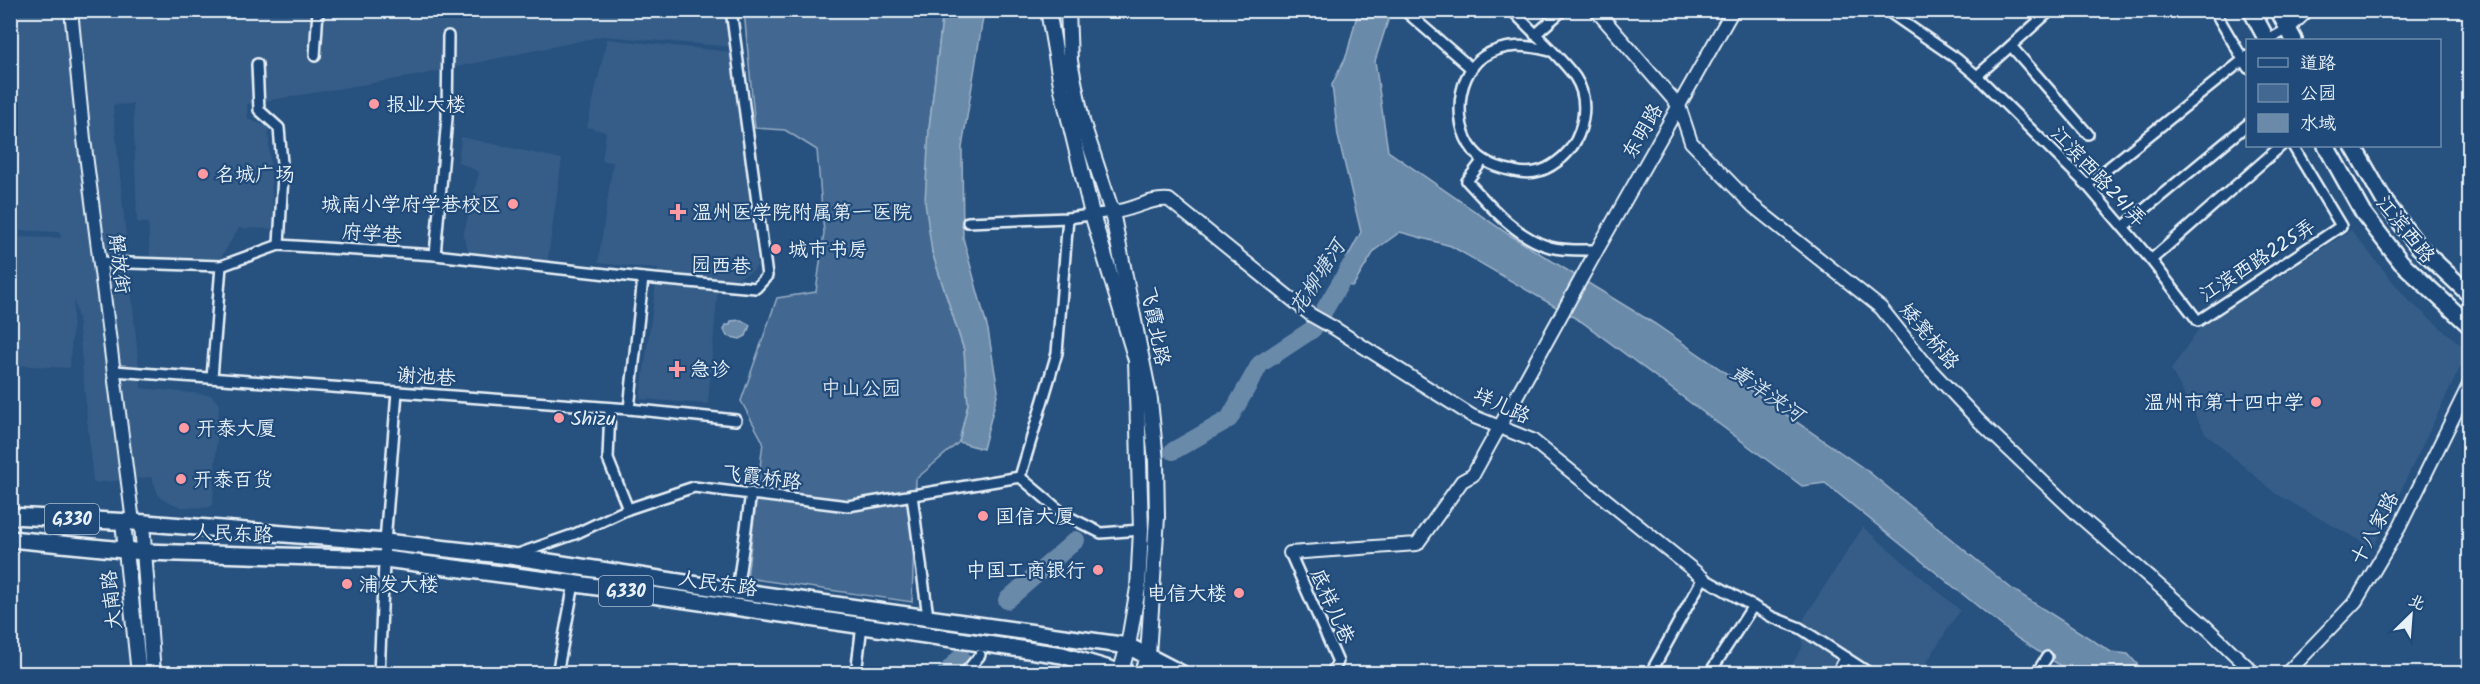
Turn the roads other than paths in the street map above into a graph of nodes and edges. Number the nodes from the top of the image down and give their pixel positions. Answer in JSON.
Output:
{"nodes":[{"id":1,"x":70,"y":10,"type":"edge"},
{"id":2,"x":318,"y":10,"type":"edge"},
{"id":3,"x":731,"y":10,"type":"edge"},
{"id":4,"x":1048,"y":10,"type":"edge"},
{"id":5,"x":1068,"y":10,"type":"edge"},
{"id":6,"x":1404,"y":10,"type":"edge"},
{"id":7,"x":1512,"y":10,"type":"edge"},
{"id":8,"x":1563,"y":10,"type":"edge"},
{"id":9,"x":1596,"y":10,"type":"edge"},
{"id":10,"x":1733,"y":10,"type":"edge"},
{"id":11,"x":2051,"y":10,"type":"edge"},
{"id":12,"x":2214,"y":10,"type":"edge"},
{"id":13,"x":2251,"y":10,"type":"edge"},
{"id":14,"x":2278,"y":10,"type":"edge"},
{"id":15,"x":2308,"y":10,"type":"edge"},
{"id":16,"x":1893,"y":13,"type":"edge"},
{"id":17,"x":2291,"y":35,"type":"edge"},
{"id":18,"x":448,"y":36,"type":"dead end"},
{"id":19,"x":1535,"y":36,"type":"junction"},
{"id":20,"x":2266,"y":39,"type":"edge"},
{"id":21,"x":2272,"y":39,"type":"edge"},
{"id":22,"x":2011,"y":46,"type":"junction"},
{"id":23,"x":1550,"y":51,"type":"junction"},
{"id":24,"x":315,"y":56,"type":"dead end"},
{"id":25,"x":2246,"y":61,"type":"edge"},
{"id":26,"x":257,"y":64,"type":"dead end"},
{"id":27,"x":1472,"y":69,"type":"junction"},
{"id":28,"x":1977,"y":76,"type":"junction"},
{"id":29,"x":1679,"y":106,"type":"junction"},
{"id":30,"x":2246,"y":125,"type":"edge"},
{"id":31,"x":2088,"y":134,"type":"dead end"},
{"id":32,"x":2280,"y":147,"type":"edge"},
{"id":33,"x":2294,"y":147,"type":"edge"},
{"id":34,"x":2327,"y":147,"type":"edge"},
{"id":35,"x":2354,"y":147,"type":"edge"},
{"id":36,"x":1483,"y":160,"type":"junction"},
{"id":37,"x":2087,"y":185,"type":"junction"},
{"id":38,"x":1113,"y":212,"type":"junction"},
{"id":39,"x":1092,"y":214,"type":"junction"},
{"id":40,"x":1068,"y":218,"type":"junction"},
{"id":41,"x":968,"y":222,"type":"dead end"},
{"id":42,"x":2123,"y":227,"type":"junction"},
{"id":43,"x":279,"y":245,"type":"junction"},
{"id":44,"x":1597,"y":250,"type":"junction"},
{"id":45,"x":435,"y":255,"type":"junction"},
{"id":46,"x":2151,"y":260,"type":"junction"},
{"id":47,"x":100,"y":262,"type":"junction"},
{"id":48,"x":221,"y":266,"type":"junction"},
{"id":49,"x":643,"y":278,"type":"junction"},
{"id":50,"x":2469,"y":295,"type":"edge"},
{"id":51,"x":2469,"y":326,"type":"edge"},
{"id":52,"x":114,"y":371,"type":"junction"},
{"id":53,"x":212,"y":378,"type":"junction"},
{"id":54,"x":2469,"y":383,"type":"edge"},
{"id":55,"x":398,"y":392,"type":"junction"},
{"id":56,"x":610,"y":408,"type":"junction"},
{"id":57,"x":629,"y":410,"type":"junction"},
{"id":58,"x":736,"y":420,"type":"dead end"},
{"id":59,"x":1500,"y":427,"type":"junction"},
{"id":60,"x":1020,"y":477,"type":"junction"},
{"id":61,"x":751,"y":493,"type":"junction"},
{"id":62,"x":912,"y":495,"type":"junction"},
{"id":63,"x":628,"y":509,"type":"junction"},
{"id":64,"x":10,"y":516,"type":"edge"},
{"id":65,"x":133,"y":522,"type":"junction"},
{"id":66,"x":1141,"y":530,"type":"junction"},
{"id":67,"x":10,"y":539,"type":"edge"},
{"id":68,"x":385,"y":542,"type":"junction"},
{"id":69,"x":126,"y":551,"type":"junction"},
{"id":70,"x":144,"y":552,"type":"junction"},
{"id":71,"x":1290,"y":553,"type":"joint"},
{"id":72,"x":510,"y":556,"type":"junction"},
{"id":73,"x":385,"y":559,"type":"junction"},
{"id":74,"x":1703,"y":578,"type":"junction"},
{"id":75,"x":574,"y":584,"type":"junction"},
{"id":76,"x":737,"y":591,"type":"junction"},
{"id":77,"x":1753,"y":606,"type":"junction"},
{"id":78,"x":928,"y":617,"type":"junction"},
{"id":79,"x":862,"y":625,"type":"junction"},
{"id":80,"x":1128,"y":646,"type":"junction"},
{"id":81,"x":980,"y":655,"type":"dead end"},
{"id":82,"x":1148,"y":655,"type":"junction"},
{"id":83,"x":1846,"y":657,"type":"junction"},
{"id":84,"x":2047,"y":657,"type":"dead end"},
{"id":85,"x":1122,"y":673,"type":"edge"},
{"id":86,"x":138,"y":674,"type":"edge"},
{"id":87,"x":153,"y":674,"type":"edge"},
{"id":88,"x":378,"y":674,"type":"edge"},
{"id":89,"x":557,"y":674,"type":"edge"},
{"id":90,"x":856,"y":674,"type":"edge"},
{"id":91,"x":964,"y":674,"type":"edge"},
{"id":92,"x":1141,"y":674,"type":"edge"},
{"id":93,"x":1182,"y":674,"type":"edge"},
{"id":94,"x":1331,"y":674,"type":"edge"},
{"id":95,"x":1650,"y":674,"type":"edge"},
{"id":96,"x":1709,"y":674,"type":"edge"},
{"id":97,"x":1836,"y":674,"type":"edge"},
{"id":98,"x":1870,"y":674,"type":"edge"},
{"id":99,"x":2036,"y":674,"type":"edge"},
{"id":100,"x":2255,"y":674,"type":"edge"},
{"id":101,"x":2286,"y":674,"type":"edge"}],
"edges":[{"from":1,"to":47,"type":"street","name":"解放街"},
{"from":2,"to":24,"type":"street"},
{"from":3,"to":49,"type":"street","name":"园西巷"},
{"from":4,"to":39,"type":"main road","name":"飞霞北路"},
{"from":5,"to":38,"type":"main road","name":"飞霞北路"},
{"from":6,"to":27,"type":"street"},
{"from":7,"to":19,"type":"street"},
{"from":8,"to":19,"type":"street"},
{"from":9,"to":29,"type":"street","name":"矮凳桥路"},
{"from":10,"to":29,"type":"street","name":"东明路"},
{"from":11,"to":22,"type":"street"},
{"from":12,"to":25,"type":"street"},
{"from":13,"to":20,"type":"main road"},
{"from":14,"to":17,"type":"main road"},
{"from":15,"to":17,"type":"street"},
{"from":16,"to":28,"type":"street","name":"江滨西路241弄"},
{"from":17,"to":21,"type":"street"},
{"from":18,"to":45,"type":"street"},
{"from":19,"to":23,"type":"street"},
{"from":22,"to":28,"type":"street"},
{"from":22,"to":31,"type":"street"},
{"from":23,"to":27,"type":"street"},
{"from":23,"to":36,"type":"street"},
{"from":25,"to":37,"type":"street"},
{"from":26,"to":43,"type":"street"},
{"from":27,"to":36,"type":"street"},
{"from":28,"to":37,"type":"street","name":"江滨西路241弄"},
{"from":29,"to":44,"type":"street","name":"东明路"},
{"from":29,"to":100,"type":"street","name":"矮凳桥路"},
{"from":30,"to":42,"type":"street"},
{"from":32,"to":46,"type":"street"},
{"from":33,"to":46,"type":"street","name":"江滨西路225弄"},
{"from":34,"to":51,"type":"main road","name":"江滨西路"},
{"from":35,"to":50,"type":"main road","name":"江滨西路"},
{"from":36,"to":44,"type":"street"},
{"from":37,"to":42,"type":"street","name":"江滨西路241弄"},
{"from":38,"to":39,"type":"street"},
{"from":38,"to":59,"type":"street","name":"垟儿路"},
{"from":38,"to":82,"type":"main road","name":"飞霞北路"},
{"from":39,"to":40,"type":"street"},
{"from":39,"to":66,"type":"main road","name":"飞霞北路"},
{"from":40,"to":41,"type":"street"},
{"from":40,"to":60,"type":"street"},
{"from":42,"to":46,"type":"street","name":"江滨西路241弄"},
{"from":43,"to":45,"type":"street","name":"府学巷"},
{"from":43,"to":48,"type":"street","name":"府学巷"},
{"from":44,"to":59,"type":"street","name":"东明路"},
{"from":45,"to":49,"type":"street","name":"府学巷"},
{"from":47,"to":48,"type":"street","name":"府学巷"},
{"from":47,"to":52,"type":"street","name":"解放街"},
{"from":48,"to":53,"type":"street"},
{"from":49,"to":57,"type":"street"},
{"from":52,"to":53,"type":"street","name":"谢池巷"},
{"from":52,"to":65,"type":"street","name":"解放街"},
{"from":53,"to":55,"type":"street","name":"谢池巷"},
{"from":54,"to":101,"type":"street","name":"十八家路"},
{"from":55,"to":56,"type":"street","name":"谢池巷"},
{"from":55,"to":68,"type":"street"},
{"from":56,"to":57,"type":"street","name":"谢池巷"},
{"from":56,"to":63,"type":"street"},
{"from":57,"to":58,"type":"street","name":"谢池巷"},
{"from":59,"to":71,"type":"street","name":"东明路"},
{"from":59,"to":74,"type":"street","name":"垟儿路"},
{"from":60,"to":62,"type":"street","name":"飞霞桥路"},
{"from":60,"to":66,"type":"street"},
{"from":61,"to":62,"type":"street","name":"飞霞桥路"},
{"from":61,"to":63,"type":"street","name":"飞霞桥路"},
{"from":61,"to":76,"type":"street"},
{"from":62,"to":78,"type":"street"},
{"from":63,"to":72,"type":"street","name":"飞霞桥路"},
{"from":64,"to":65,"type":"main road","number":"G330"},
{"from":65,"to":68,"type":"main road","name":"人民东路","number":"G330"},
{"from":65,"to":69,"type":"main road","name":"大南路"},
{"from":65,"to":70,"type":"main road","name":"大南路"},
{"from":66,"to":80,"type":"main road","name":"飞霞北路"},
{"from":67,"to":69,"type":"main road","number":"G330"},
{"from":68,"to":72,"type":"main road","name":"人民东路","number":"G330"},
{"from":68,"to":73,"type":"street"},
{"from":69,"to":70,"type":"main road","name":"人民东路","number":"G330"},
{"from":69,"to":86,"type":"main road","name":"大南路"},
{"from":70,"to":73,"type":"main road","name":"人民东路","number":"G330"},
{"from":70,"to":87,"type":"main road","name":"大南路"},
{"from":71,"to":94,"type":"street","name":"底样儿巷"},
{"from":72,"to":76,"type":"main road","name":"人民东路","number":"G330"},
{"from":73,"to":75,"type":"main road","name":"人民东路","number":"G330"},
{"from":73,"to":88,"type":"street"},
{"from":74,"to":77,"type":"street","name":"垟儿路"},
{"from":74,"to":95,"type":"street"},
{"from":75,"to":79,"type":"main road","name":"人民东路","number":"G330"},
{"from":75,"to":89,"type":"street"},
{"from":76,"to":78,"type":"main road","name":"人民东路","number":"G330"},
{"from":77,"to":83,"type":"street","name":"垟儿路"},
{"from":77,"to":96,"type":"street"},
{"from":78,"to":80,"type":"main road","name":"人民东路","number":"G330"},
{"from":79,"to":85,"type":"main road","name":"人民东路","number":"G330"},
{"from":79,"to":90,"type":"street"},
{"from":80,"to":82,"type":"main road","number":"G330"},
{"from":80,"to":85,"type":"main road","name":"飞霞北路"},
{"from":81,"to":91,"type":"street"},
{"from":82,"to":92,"type":"main road","name":"飞霞北路"},
{"from":82,"to":93,"type":"main road","number":"G330"},
{"from":83,"to":97,"type":"street"},
{"from":83,"to":98,"type":"street","name":"垟儿路"},
{"from":84,"to":99,"type":"street"}]}
